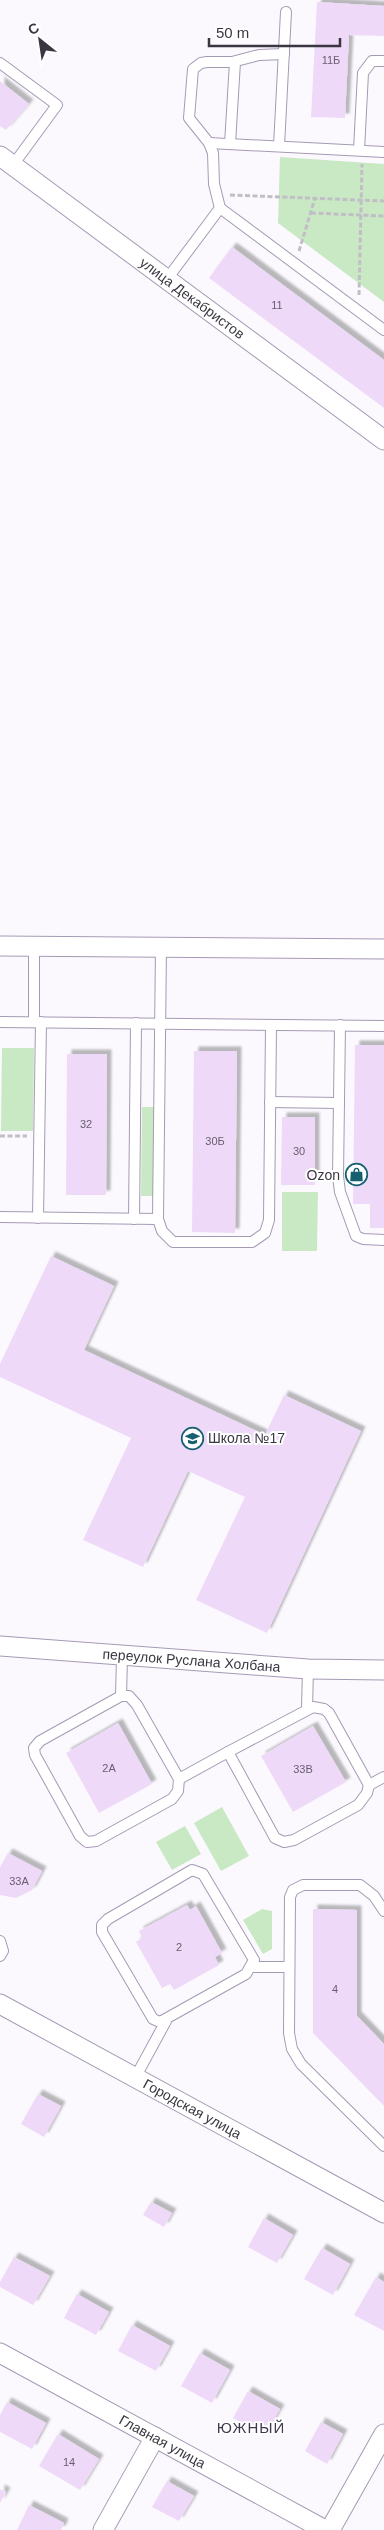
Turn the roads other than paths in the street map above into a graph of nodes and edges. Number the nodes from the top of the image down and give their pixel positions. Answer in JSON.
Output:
{"nodes":[{"id":1,"x":286,"y":12,"type":"dead end"},
{"id":2,"x":284,"y":54,"type":"junction"},
{"id":3,"x":384,"y":61,"type":"edge"},
{"id":4,"x":235,"y":62,"type":"junction"},
{"id":5,"x":0,"y":63,"type":"edge"},
{"id":6,"x":209,"y":143,"type":"junction"},
{"id":7,"x":230,"y":144,"type":"junction"},
{"id":8,"x":279,"y":146,"type":"junction"},
{"id":9,"x":361,"y":151,"type":"junction"},
{"id":10,"x":384,"y":152,"type":"edge"},
{"id":11,"x":6,"y":160,"type":"edge"},
{"id":12,"x":220,"y":208,"type":"junction"},
{"id":13,"x":167,"y":279,"type":"junction"},
{"id":14,"x":384,"y":330,"type":"edge"},
{"id":15,"x":384,"y":440,"type":"edge"},
{"id":16,"x":0,"y":946,"type":"edge"},
{"id":17,"x":34,"y":946,"type":"junction"},
{"id":18,"x":161,"y":947,"type":"junction"},
{"id":19,"x":384,"y":949,"type":"edge"},
{"id":20,"x":0,"y":1022,"type":"edge"},
{"id":21,"x":37,"y":1022,"type":"junction"},
{"id":22,"x":136,"y":1023,"type":"junction"},
{"id":23,"x":160,"y":1023,"type":"junction"},
{"id":24,"x":271,"y":1024,"type":"junction"},
{"id":25,"x":340,"y":1025,"type":"junction"},
{"id":26,"x":384,"y":1026,"type":"edge"},
{"id":27,"x":270,"y":1102,"type":"junction"},
{"id":28,"x":339,"y":1102,"type":"junction"},
{"id":29,"x":0,"y":1217,"type":"edge"},
{"id":30,"x":38,"y":1218,"type":"junction"},
{"id":31,"x":134,"y":1218,"type":"junction"},
{"id":32,"x":158,"y":1219,"type":"junction"},
{"id":33,"x":384,"y":1240,"type":"edge"},
{"id":34,"x":0,"y":1646,"type":"edge"},
{"id":35,"x":122,"y":1657,"type":"junction"},
{"id":36,"x":308,"y":1669,"type":"junction"},
{"id":37,"x":384,"y":1670,"type":"edge"},
{"id":38,"x":121,"y":1696,"type":"junction"},
{"id":39,"x":307,"y":1708,"type":"junction"},
{"id":40,"x":228,"y":1752,"type":"junction"},
{"id":41,"x":384,"y":1777,"type":"edge"},
{"id":42,"x":179,"y":1779,"type":"junction"},
{"id":43,"x":369,"y":1785,"type":"junction"},
{"id":44,"x":384,"y":1911,"type":"edge"},
{"id":45,"x":0,"y":1941,"type":"edge"},
{"id":46,"x":0,"y":1956,"type":"edge"},
{"id":47,"x":252,"y":1967,"type":"junction"},
{"id":48,"x":290,"y":1967,"type":"junction"},
{"id":49,"x":0,"y":2004,"type":"edge"},
{"id":50,"x":166,"y":2021,"type":"junction"},
{"id":51,"x":135,"y":2078,"type":"junction"},
{"id":52,"x":384,"y":2146,"type":"edge"},
{"id":53,"x":384,"y":2213,"type":"edge"},
{"id":54,"x":3,"y":2361,"type":"edge"},
{"id":55,"x":384,"y":2434,"type":"edge"},
{"id":56,"x":155,"y":2437,"type":"junction"},
{"id":57,"x":103,"y":2530,"type":"edge"},
{"id":58,"x":325,"y":2530,"type":"edge"},
{"id":59,"x":330,"y":2530,"type":"edge"}],
"edges":[{"from":1,"to":2,"type":"lane"},
{"from":2,"to":4,"type":"lane"},
{"from":2,"to":8,"type":"lane"},
{"from":3,"to":9,"type":"lane"},
{"from":4,"to":6,"type":"lane"},
{"from":4,"to":7,"type":"lane"},
{"from":5,"to":11,"type":"lane"},
{"from":6,"to":7,"type":"lane"},
{"from":6,"to":12,"type":"lane"},
{"from":7,"to":8,"type":"lane"},
{"from":8,"to":9,"type":"lane"},
{"from":9,"to":10,"type":"lane"},
{"from":11,"to":13,"type":"street","name":"улица Декабристов"},
{"from":12,"to":13,"type":"lane"},
{"from":12,"to":14,"type":"lane"},
{"from":13,"to":15,"type":"street","name":"улица Декабристов"},
{"from":16,"to":17,"type":"street"},
{"from":17,"to":18,"type":"street"},
{"from":17,"to":21,"type":"lane"},
{"from":18,"to":19,"type":"street"},
{"from":18,"to":23,"type":"lane"},
{"from":20,"to":21,"type":"lane"},
{"from":21,"to":22,"type":"lane"},
{"from":21,"to":30,"type":"lane"},
{"from":22,"to":23,"type":"lane"},
{"from":22,"to":31,"type":"lane"},
{"from":23,"to":24,"type":"lane"},
{"from":23,"to":32,"type":"lane"},
{"from":24,"to":25,"type":"lane"},
{"from":24,"to":27,"type":"lane"},
{"from":25,"to":26,"type":"lane"},
{"from":25,"to":28,"type":"lane"},
{"from":27,"to":28,"type":"lane"},
{"from":27,"to":32,"type":"lane"},
{"from":28,"to":33,"type":"lane"},
{"from":29,"to":30,"type":"lane"},
{"from":30,"to":31,"type":"lane"},
{"from":31,"to":32,"type":"lane"},
{"from":34,"to":35,"type":"street","name":"переулок Руслана Холбана"},
{"from":35,"to":36,"type":"street","name":"переулок Руслана Холбана"},
{"from":35,"to":38,"type":"lane"},
{"from":36,"to":37,"type":"street","name":"переулок Руслана Холбана"},
{"from":36,"to":39,"type":"lane"},
{"from":38,"to":42,"type":"lane"},
{"from":38,"to":42,"type":"lane"},
{"from":39,"to":40,"type":"lane"},
{"from":39,"to":43,"type":"lane"},
{"from":40,"to":42,"type":"lane"},
{"from":40,"to":43,"type":"lane"},
{"from":41,"to":43,"type":"lane"},
{"from":44,"to":48,"type":"lane"},
{"from":45,"to":46,"type":"lane"},
{"from":47,"to":48,"type":"lane"},
{"from":47,"to":50,"type":"lane"},
{"from":47,"to":50,"type":"lane"},
{"from":48,"to":52,"type":"lane"},
{"from":49,"to":51,"type":"street","name":"Городская улица"},
{"from":50,"to":51,"type":"lane"},
{"from":51,"to":53,"type":"street","name":"Городская улица"},
{"from":54,"to":56,"type":"street","name":"Главная улица"},
{"from":55,"to":59,"type":"street"},
{"from":56,"to":57,"type":"street"},
{"from":56,"to":58,"type":"street","name":"Главная улица"}]}
